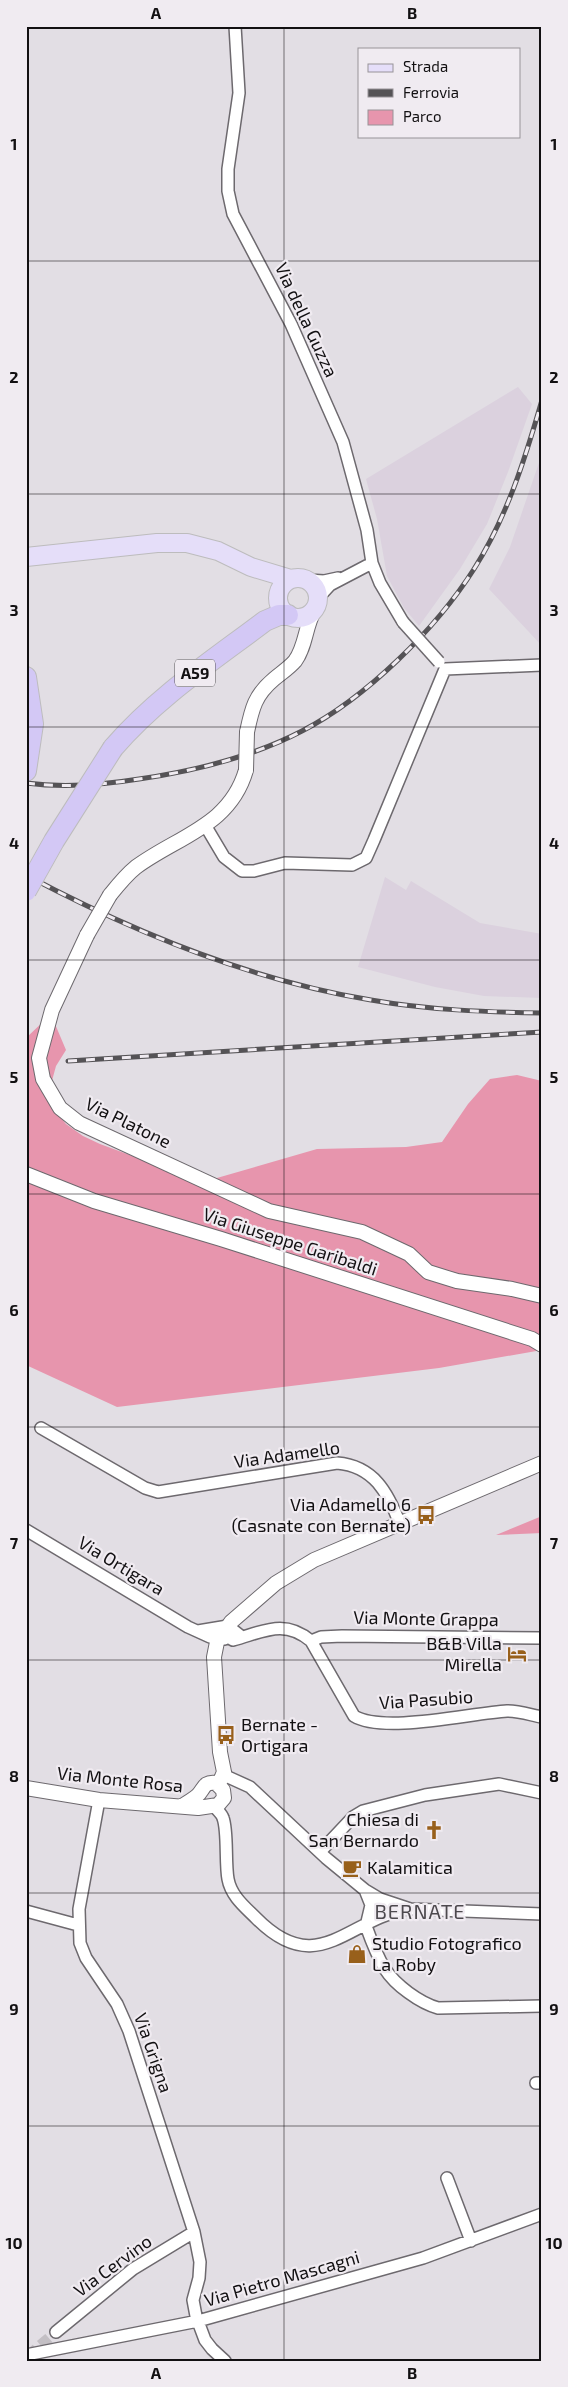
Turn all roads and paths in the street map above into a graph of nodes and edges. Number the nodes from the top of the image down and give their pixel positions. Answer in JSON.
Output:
{"nodes":[{"id":1,"x":235,"y":26,"type":"edge"},
{"id":2,"x":26,"y":556,"type":"edge"},
{"id":3,"x":372,"y":563,"type":"junction"},
{"id":4,"x":251,"y":567,"type":"junction"},
{"id":5,"x":344,"y":576,"type":"junction"},
{"id":6,"x":299,"y":580,"type":"junction"},
{"id":7,"x":316,"y":605,"type":"junction"},
{"id":8,"x":287,"y":610,"type":"junction"},
{"id":9,"x":304,"y":645,"type":"junction"},
{"id":10,"x":542,"y":665,"type":"edge"},
{"id":11,"x":442,"y":666,"type":"junction"},
{"id":12,"x":26,"y":677,"type":"edge"},
{"id":13,"x":26,"y":771,"type":"edge"},
{"id":14,"x":205,"y":825,"type":"junction"},
{"id":15,"x":26,"y":891,"type":"edge"},
{"id":16,"x":26,"y":1174,"type":"edge"},
{"id":17,"x":542,"y":1296,"type":"edge"},
{"id":18,"x":542,"y":1346,"type":"edge"},
{"id":19,"x":42,"y":1428,"type":"dead end"},
{"id":20,"x":542,"y":1463,"type":"edge"},
{"id":21,"x":400,"y":1524,"type":"junction"},
{"id":22,"x":26,"y":1530,"type":"edge"},
{"id":23,"x":198,"y":1631,"type":"junction"},
{"id":24,"x":224,"y":1635,"type":"junction"},
{"id":25,"x":542,"y":1638,"type":"edge"},
{"id":26,"x":311,"y":1641,"type":"junction"},
{"id":27,"x":542,"y":1717,"type":"edge"},
{"id":28,"x":217,"y":1783,"type":"junction"},
{"id":29,"x":26,"y":1788,"type":"edge"},
{"id":30,"x":542,"y":1793,"type":"edge"},
{"id":31,"x":99,"y":1800,"type":"junction"},
{"id":32,"x":182,"y":1806,"type":"junction"},
{"id":33,"x":212,"y":1806,"type":"junction"},
{"id":34,"x":320,"y":1852,"type":"junction"},
{"id":35,"x":364,"y":1890,"type":"junction"},
{"id":36,"x":410,"y":1909,"type":"junction"},
{"id":37,"x":26,"y":1911,"type":"edge"},
{"id":38,"x":542,"y":1914,"type":"edge"},
{"id":39,"x":78,"y":1925,"type":"junction"},
{"id":40,"x":366,"y":1926,"type":"junction"},
{"id":41,"x":542,"y":2006,"type":"edge"},
{"id":42,"x":447,"y":2178,"type":"dead end"},
{"id":43,"x":542,"y":2214,"type":"edge"},
{"id":44,"x":194,"y":2232,"type":"junction"},
{"id":45,"x":471,"y":2241,"type":"junction"},
{"id":46,"x":198,"y":2321,"type":"junction"},
{"id":47,"x":56,"y":2332,"type":"tunnel mouth"},
{"id":48,"x":26,"y":2355,"type":"edge"},
{"id":49,"x":225,"y":2361,"type":"edge"}],
"edges":[{"from":1,"to":3,"type":"street","name":"Via della Guzza"},
{"from":2,"to":4,"type":"main road"},
{"from":3,"to":5,"type":"street"},
{"from":3,"to":11,"type":"street","name":"Via della Guzza","bridge":true},
{"from":4,"to":6,"type":"main road"},
{"from":4,"to":8,"type":"main road"},
{"from":5,"to":6,"type":"street"},
{"from":5,"to":7,"type":"street"},
{"from":6,"to":7,"type":"main road"},
{"from":6,"to":8,"type":"main road"},
{"from":7,"to":8,"type":"main road"},
{"from":7,"to":9,"type":"street","name":"Via Platone"},
{"from":8,"to":9,"type":"street"},
{"from":8,"to":15,"type":"highway","number":"A59","bridge":true},
{"from":9,"to":14,"type":"street","name":"Via Platone","bridge":true},
{"from":10,"to":11,"type":"street"},
{"from":11,"to":14,"type":"street"},
{"from":12,"to":13,"type":"highway"},
{"from":14,"to":17,"type":"street","name":"Via Platone","bridge":true},
{"from":16,"to":18,"type":"street","name":"Via Giuseppe Garibaldi"},
{"from":19,"to":21,"type":"street","name":"Via Adamello"},
{"from":20,"to":21,"type":"street"},
{"from":21,"to":24,"type":"street"},
{"from":22,"to":23,"type":"street","name":"Via Ortigara"},
{"from":23,"to":24,"type":"street","name":"Via Ortigara"},
{"from":23,"to":24,"type":"street"},
{"from":24,"to":26,"type":"street","name":"Via Pasubio"},
{"from":24,"to":28,"type":"street"},
{"from":25,"to":26,"type":"street","name":"Via Monte Grappa"},
{"from":26,"to":27,"type":"street","name":"Via Pasubio"},
{"from":28,"to":32,"type":"street"},
{"from":28,"to":33,"type":"street"},
{"from":28,"to":33,"type":"street"},
{"from":28,"to":34,"type":"street"},
{"from":29,"to":31,"type":"street","name":"Via Monte Rosa"},
{"from":30,"to":34,"type":"street"},
{"from":31,"to":32,"type":"street","name":"Via Monte Rosa"},
{"from":31,"to":39,"type":"street","name":"Via Grigna"},
{"from":32,"to":33,"type":"street","name":"Via Monte Rosa"},
{"from":33,"to":40,"type":"street"},
{"from":34,"to":35,"type":"street"},
{"from":35,"to":36,"type":"street"},
{"from":35,"to":40,"type":"street"},
{"from":36,"to":38,"type":"street"},
{"from":36,"to":40,"type":"street"},
{"from":37,"to":39,"type":"street"},
{"from":39,"to":44,"type":"street","name":"Via Grigna"},
{"from":40,"to":41,"type":"street"},
{"from":42,"to":45,"type":"street"},
{"from":43,"to":45,"type":"street","name":"Via Pietro Mascagni"},
{"from":44,"to":46,"type":"street","name":"Via Grigna"},
{"from":44,"to":47,"type":"street","name":"Via Cervino"},
{"from":45,"to":46,"type":"street","name":"Via Pietro Mascagni"},
{"from":46,"to":48,"type":"street","name":"Via Pietro Mascagni"},
{"from":46,"to":49,"type":"street","name":"Via Grigna"}]}
